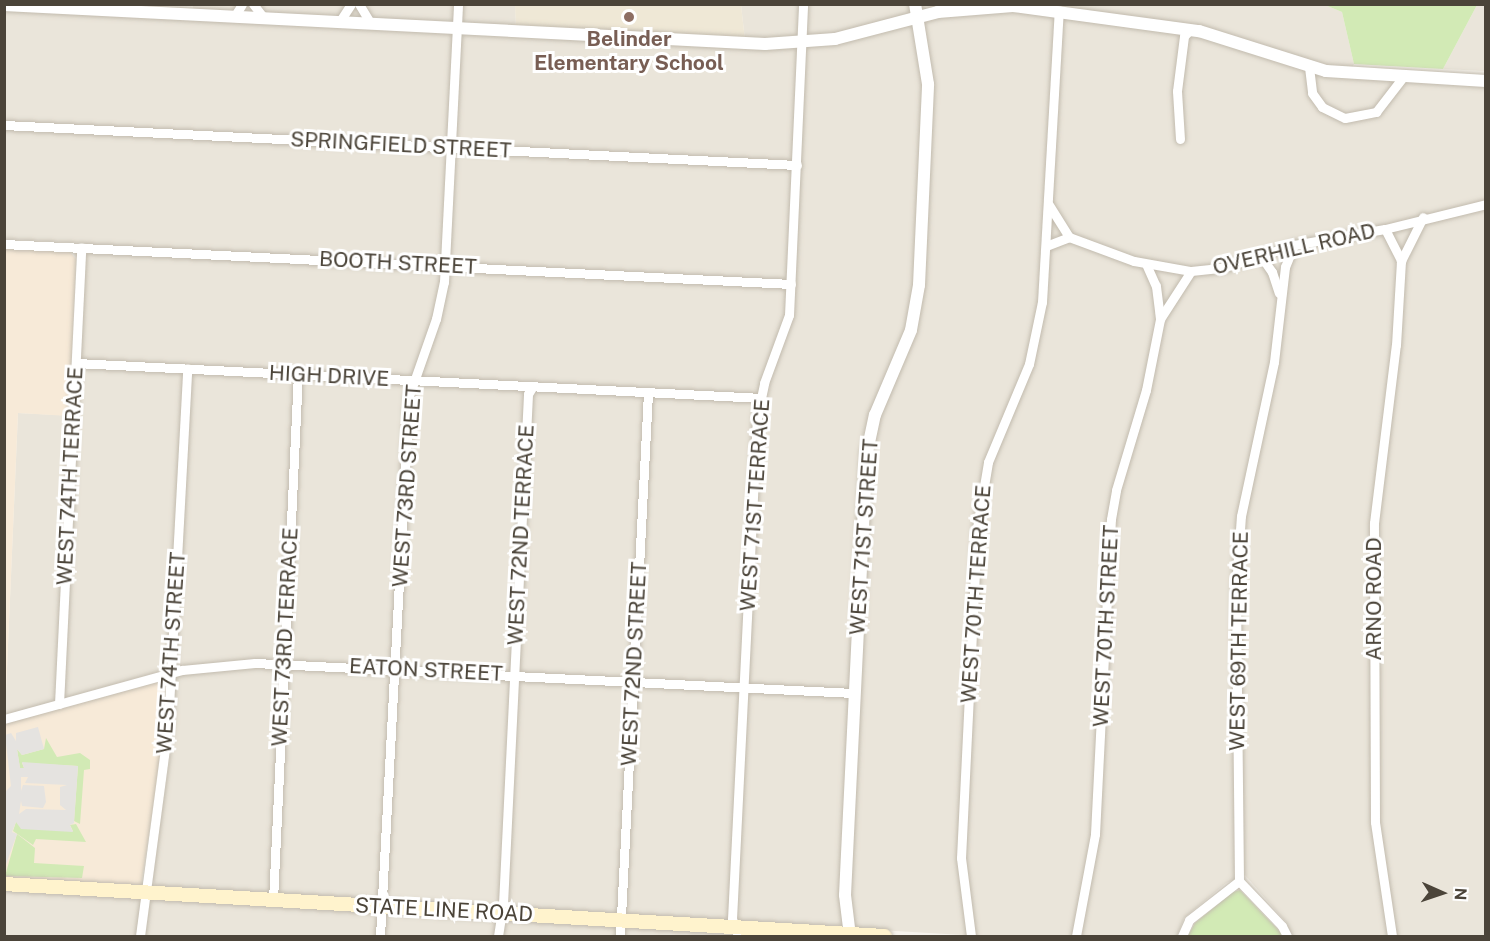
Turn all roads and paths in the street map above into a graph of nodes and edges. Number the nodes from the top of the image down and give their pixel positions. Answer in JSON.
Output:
{"nodes":[{"id":1,"x":242,"y":4,"type":"edge"},
{"id":2,"x":253,"y":4,"type":"edge"},
{"id":3,"x":351,"y":4,"type":"edge"},
{"id":4,"x":359,"y":4,"type":"edge"},
{"id":5,"x":458,"y":4,"type":"edge"},
{"id":6,"x":803,"y":4,"type":"edge"},
{"id":7,"x":4,"y":5,"type":"edge"},
{"id":8,"x":1059,"y":10,"type":"junction"},
{"id":9,"x":916,"y":11,"type":"edge"},
{"id":10,"x":234,"y":17,"type":"junction"},
{"id":11,"x":264,"y":18,"type":"junction"},
{"id":12,"x":340,"y":21,"type":"junction"},
{"id":13,"x":370,"y":22,"type":"junction"},
{"id":14,"x":456,"y":28,"type":"junction"},
{"id":15,"x":1191,"y":29,"type":"junction"},
{"id":16,"x":804,"y":43,"type":"junction"},
{"id":17,"x":1309,"y":67,"type":"junction"},
{"id":18,"x":1403,"y":77,"type":"junction"},
{"id":19,"x":1485,"y":81,"type":"edge"},
{"id":20,"x":4,"y":125,"type":"edge"},
{"id":21,"x":1180,"y":139,"type":"dead end"},
{"id":22,"x":449,"y":148,"type":"junction"},
{"id":23,"x":797,"y":165,"type":"junction"},
{"id":24,"x":1485,"y":204,"type":"edge"},
{"id":25,"x":1048,"y":205,"type":"junction"},
{"id":26,"x":1423,"y":217,"type":"junction"},
{"id":27,"x":1384,"y":229,"type":"junction"},
{"id":28,"x":1069,"y":237,"type":"junction"},
{"id":29,"x":4,"y":244,"type":"edge"},
{"id":30,"x":1294,"y":245,"type":"junction"},
{"id":31,"x":1046,"y":246,"type":"junction"},
{"id":32,"x":81,"y":248,"type":"junction"},
{"id":33,"x":1260,"y":255,"type":"junction"},
{"id":34,"x":1401,"y":261,"type":"junction"},
{"id":35,"x":1146,"y":264,"type":"junction"},
{"id":36,"x":444,"y":266,"type":"junction"},
{"id":37,"x":1191,"y":271,"type":"junction"},
{"id":38,"x":791,"y":284,"type":"junction"},
{"id":39,"x":1280,"y":295,"type":"junction"},
{"id":40,"x":1160,"y":319,"type":"junction"},
{"id":41,"x":76,"y":363,"type":"junction"},
{"id":42,"x":187,"y":369,"type":"junction"},
{"id":43,"x":298,"y":374,"type":"junction"},
{"id":44,"x":413,"y":380,"type":"junction"},
{"id":45,"x":533,"y":386,"type":"junction"},
{"id":46,"x":648,"y":392,"type":"junction"},
{"id":47,"x":761,"y":398,"type":"junction"},
{"id":48,"x":284,"y":662,"type":"junction"},
{"id":49,"x":396,"y":668,"type":"junction"},
{"id":50,"x":171,"y":673,"type":"junction"},
{"id":51,"x":514,"y":675,"type":"junction"},
{"id":52,"x":633,"y":682,"type":"junction"},
{"id":53,"x":744,"y":687,"type":"junction"},
{"id":54,"x":854,"y":693,"type":"junction"},
{"id":55,"x":59,"y":704,"type":"junction"},
{"id":56,"x":4,"y":719,"type":"edge"},
{"id":57,"x":1239,"y":881,"type":"junction"},
{"id":58,"x":4,"y":884,"type":"edge"},
{"id":59,"x":145,"y":893,"type":"junction"},
{"id":60,"x":273,"y":900,"type":"junction"},
{"id":61,"x":384,"y":907,"type":"junction"},
{"id":62,"x":501,"y":914,"type":"junction"},
{"id":63,"x":621,"y":920,"type":"junction"},
{"id":64,"x":737,"y":932,"type":"edge"},
{"id":65,"x":140,"y":936,"type":"edge"},
{"id":66,"x":380,"y":936,"type":"edge"},
{"id":67,"x":498,"y":936,"type":"edge"},
{"id":68,"x":620,"y":936,"type":"edge"},
{"id":69,"x":850,"y":936,"type":"edge"},
{"id":70,"x":884,"y":936,"type":"edge"},
{"id":71,"x":971,"y":936,"type":"edge"},
{"id":72,"x":1076,"y":936,"type":"edge"},
{"id":73,"x":1182,"y":936,"type":"edge"},
{"id":74,"x":1287,"y":936,"type":"edge"},
{"id":75,"x":1392,"y":936,"type":"edge"}],
"edges":[{"from":1,"to":10,"type":"street"},
{"from":2,"to":11,"type":"street"},
{"from":3,"to":12,"type":"street"},
{"from":4,"to":13,"type":"street"},
{"from":5,"to":14,"type":"street","name":"WEST 73RD STREET"},
{"from":6,"to":16,"type":"street","name":"WEST 71ST TERRACE"},
{"from":7,"to":10,"type":"street"},
{"from":8,"to":9,"type":"street"},
{"from":8,"to":15,"type":"street"},
{"from":8,"to":25,"type":"street","name":"WEST 70TH TERRACE"},
{"from":9,"to":16,"type":"street"},
{"from":9,"to":54,"type":"street","name":"WEST 71ST STREET"},
{"from":10,"to":11,"type":"street"},
{"from":11,"to":12,"type":"street"},
{"from":12,"to":13,"type":"street"},
{"from":13,"to":14,"type":"street"},
{"from":14,"to":16,"type":"street"},
{"from":14,"to":22,"type":"street","name":"WEST 73RD STREET"},
{"from":15,"to":17,"type":"street"},
{"from":15,"to":21,"type":"street"},
{"from":16,"to":23,"type":"street","name":"WEST 71ST TERRACE"},
{"from":17,"to":18,"type":"street"},
{"from":17,"to":18,"type":"street"},
{"from":18,"to":19,"type":"street"},
{"from":20,"to":22,"type":"street","name":"SPRINGFIELD STREET"},
{"from":22,"to":23,"type":"street","name":"SPRINGFIELD STREET"},
{"from":22,"to":36,"type":"street","name":"WEST 73RD STREET"},
{"from":23,"to":38,"type":"street","name":"WEST 71ST TERRACE"},
{"from":24,"to":26,"type":"street","name":"OVERHILL ROAD"},
{"from":25,"to":28,"type":"street"},
{"from":25,"to":31,"type":"street","name":"WEST 70TH TERRACE"},
{"from":26,"to":27,"type":"street","name":"OVERHILL ROAD"},
{"from":26,"to":34,"type":"street","name":"ARNO ROAD"},
{"from":27,"to":30,"type":"street","name":"OVERHILL ROAD"},
{"from":27,"to":34,"type":"street"},
{"from":28,"to":31,"type":"street"},
{"from":28,"to":35,"type":"street","name":"OVERHILL ROAD"},
{"from":29,"to":32,"type":"street","name":"BOOTH STREET"},
{"from":30,"to":33,"type":"street","name":"OVERHILL ROAD"},
{"from":30,"to":39,"type":"street","name":"WEST 69TH TERRACE"},
{"from":31,"to":71,"type":"street","name":"WEST 70TH TERRACE"},
{"from":32,"to":36,"type":"street","name":"BOOTH STREET"},
{"from":32,"to":41,"type":"street","name":"WEST 74TH TERRACE"},
{"from":33,"to":37,"type":"street","name":"OVERHILL ROAD"},
{"from":33,"to":39,"type":"street","name":"WEST 69TH TERRACE"},
{"from":34,"to":75,"type":"street","name":"ARNO ROAD"},
{"from":35,"to":37,"type":"street","name":"OVERHILL ROAD"},
{"from":35,"to":40,"type":"street","name":"WEST 70TH STREET"},
{"from":36,"to":38,"type":"street","name":"BOOTH STREET"},
{"from":36,"to":44,"type":"street","name":"WEST 73RD STREET"},
{"from":37,"to":40,"type":"street","name":"WEST 70TH STREET"},
{"from":38,"to":47,"type":"street","name":"WEST 71ST TERRACE"},
{"from":39,"to":57,"type":"street","name":"WEST 69TH TERRACE"},
{"from":40,"to":72,"type":"street","name":"WEST 70TH STREET"},
{"from":41,"to":42,"type":"street","name":"HIGH DRIVE"},
{"from":41,"to":55,"type":"street","name":"WEST 74TH TERRACE"},
{"from":42,"to":43,"type":"street","name":"HIGH DRIVE"},
{"from":42,"to":50,"type":"street","name":"WEST 74TH STREET"},
{"from":43,"to":44,"type":"street","name":"HIGH DRIVE"},
{"from":43,"to":48,"type":"street","name":"WEST 73RD TERRACE"},
{"from":44,"to":45,"type":"street","name":"HIGH DRIVE"},
{"from":44,"to":49,"type":"street","name":"WEST 73RD STREET"},
{"from":45,"to":46,"type":"street","name":"HIGH DRIVE"},
{"from":45,"to":51,"type":"street","name":"WEST 72ND TERRACE"},
{"from":46,"to":47,"type":"street","name":"HIGH DRIVE"},
{"from":46,"to":52,"type":"street","name":"WEST 72ND STREET"},
{"from":47,"to":53,"type":"street","name":"WEST 71ST TERRACE"},
{"from":48,"to":49,"type":"street","name":"EATON STREET"},
{"from":48,"to":50,"type":"street","name":"EATON STREET"},
{"from":48,"to":60,"type":"street","name":"WEST 73RD TERRACE"},
{"from":49,"to":51,"type":"street","name":"EATON STREET"},
{"from":49,"to":61,"type":"street","name":"WEST 73RD STREET"},
{"from":50,"to":55,"type":"street","name":"EATON STREET"},
{"from":50,"to":59,"type":"street","name":"WEST 74TH STREET"},
{"from":51,"to":52,"type":"street","name":"EATON STREET"},
{"from":51,"to":62,"type":"street","name":"WEST 72ND TERRACE"},
{"from":52,"to":53,"type":"street","name":"EATON STREET"},
{"from":52,"to":63,"type":"street","name":"WEST 72ND STREET"},
{"from":53,"to":54,"type":"street","name":"EATON STREET"},
{"from":53,"to":64,"type":"street","name":"WEST 71ST TERRACE"},
{"from":54,"to":69,"type":"street","name":"WEST 71ST STREET"},
{"from":55,"to":56,"type":"street","name":"EATON STREET"},
{"from":57,"to":73,"type":"street"},
{"from":57,"to":74,"type":"street"},
{"from":58,"to":59,"type":"main road","name":"STATE LINE ROAD"},
{"from":59,"to":60,"type":"main road","name":"STATE LINE ROAD"},
{"from":59,"to":65,"type":"street","name":"WEST 74TH STREET"},
{"from":60,"to":61,"type":"main road","name":"STATE LINE ROAD"},
{"from":61,"to":62,"type":"main road","name":"STATE LINE ROAD"},
{"from":61,"to":66,"type":"street","name":"WEST 73RD STREET"},
{"from":62,"to":63,"type":"main road","name":"STATE LINE ROAD"},
{"from":62,"to":67,"type":"street","name":"WEST 72ND TERRACE"},
{"from":63,"to":64,"type":"main road","name":"STATE LINE ROAD"},
{"from":63,"to":68,"type":"street","name":"WEST 72ND STREET"},
{"from":64,"to":69,"type":"main road","name":"STATE LINE ROAD"},
{"from":69,"to":70,"type":"main road","name":"STATE LINE ROAD"}]}
